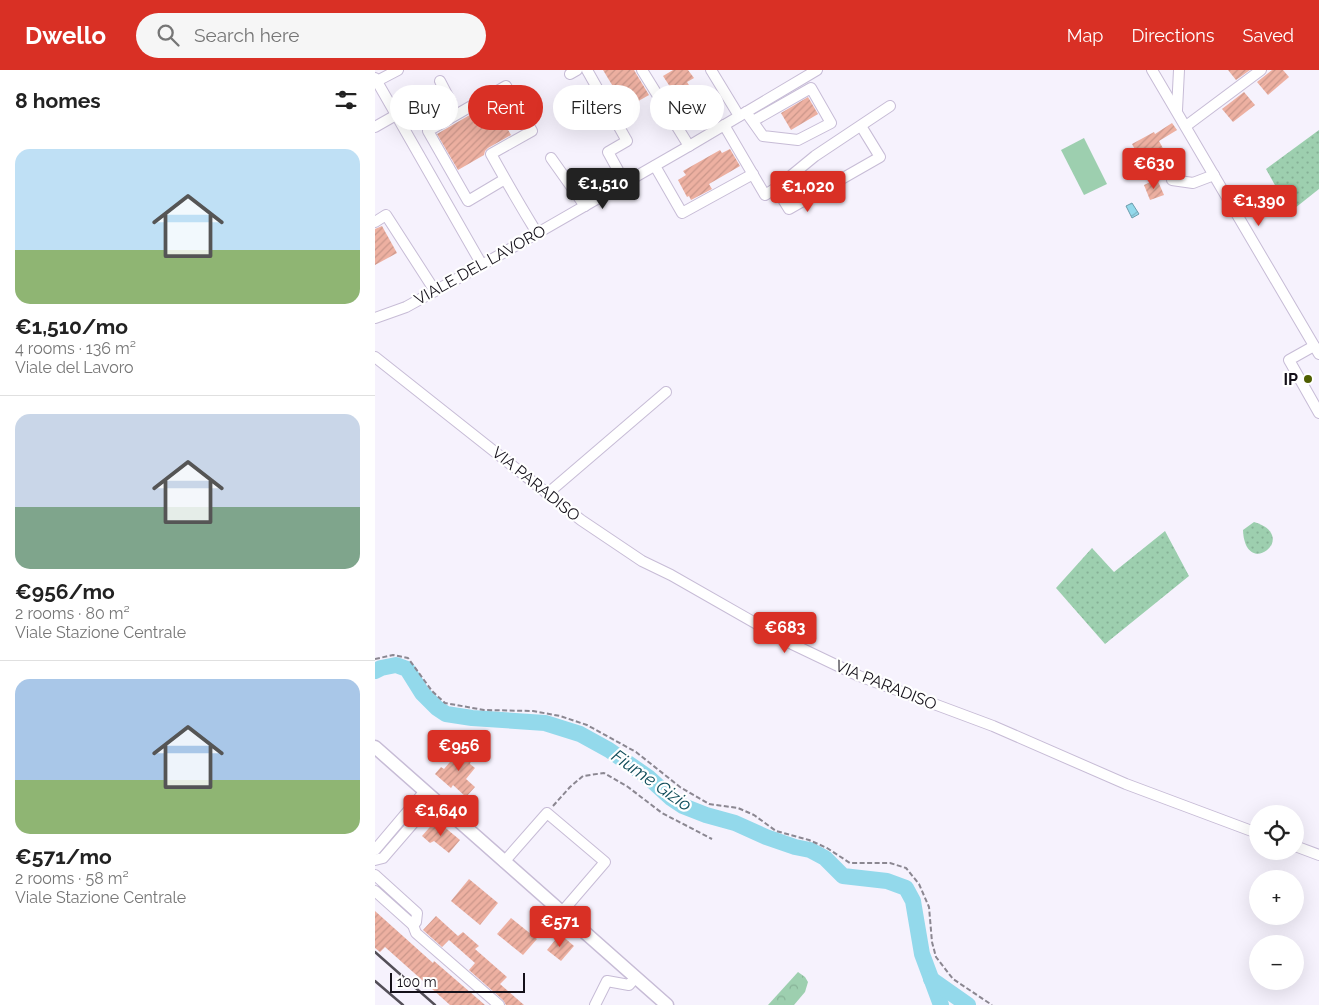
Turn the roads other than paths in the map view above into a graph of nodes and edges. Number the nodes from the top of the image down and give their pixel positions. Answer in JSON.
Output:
{"nodes":[{"id":1,"x":398,"y":70,"type":"edge"},
{"id":2,"x":587,"y":70,"type":"edge"},
{"id":3,"x":641,"y":70,"type":"edge"},
{"id":4,"x":711,"y":70,"type":"edge"},
{"id":5,"x":817,"y":70,"type":"edge"},
{"id":6,"x":1152,"y":70,"type":"edge"},
{"id":7,"x":1163,"y":70,"type":"edge"},
{"id":8,"x":1178,"y":70,"type":"edge"},
{"id":9,"x":1261,"y":70,"type":"edge"},
{"id":10,"x":376,"y":79,"type":"edge"},
{"id":11,"x":440,"y":82,"type":"dead end"},
{"id":12,"x":1159,"y":82,"type":"junction"},
{"id":13,"x":442,"y":85,"type":"edge"},
{"id":14,"x":784,"y":90,"type":"junction"},
{"id":15,"x":791,"y":99,"type":"junction"},
{"id":16,"x":390,"y":104,"type":"edge"},
{"id":17,"x":890,"y":106,"type":"dead end"},
{"id":18,"x":1177,"y":111,"type":"junction"},
{"id":19,"x":743,"y":114,"type":"junction"},
{"id":20,"x":390,"y":118,"type":"edge"},
{"id":21,"x":753,"y":121,"type":"junction"},
{"id":22,"x":724,"y":125,"type":"joint"},
{"id":23,"x":861,"y":126,"type":"junction"},
{"id":24,"x":1186,"y":126,"type":"junction"},
{"id":25,"x":375,"y":127,"type":"edge"},
{"id":26,"x":406,"y":130,"type":"edge"},
{"id":27,"x":716,"y":130,"type":"edge"},
{"id":28,"x":689,"y":146,"type":"junction"},
{"id":29,"x":551,"y":158,"type":"dead end"},
{"id":30,"x":655,"y":166,"type":"junction"},
{"id":31,"x":753,"y":174,"type":"junction"},
{"id":32,"x":1214,"y":174,"type":"junction"},
{"id":33,"x":505,"y":179,"type":"junction"},
{"id":34,"x":1172,"y":180,"type":"dead end"},
{"id":35,"x":625,"y":183,"type":"junction"},
{"id":36,"x":776,"y":188,"type":"junction"},
{"id":37,"x":585,"y":206,"type":"junction"},
{"id":38,"x":375,"y":222,"type":"edge"},
{"id":39,"x":537,"y":233,"type":"junction"},
{"id":40,"x":482,"y":265,"type":"junction"},
{"id":41,"x":435,"y":291,"type":"junction"},
{"id":42,"x":375,"y":318,"type":"edge"},
{"id":43,"x":1317,"y":350,"type":"edge"},
{"id":44,"x":375,"y":357,"type":"edge"},
{"id":45,"x":666,"y":392,"type":"dead end"},
{"id":46,"x":1319,"y":413,"type":"edge"},
{"id":47,"x":547,"y":494,"type":"junction"},
{"id":48,"x":375,"y":747,"type":"edge"},
{"id":49,"x":429,"y":795,"type":"junction"},
{"id":50,"x":1249,"y":829,"type":"edge"},
{"id":51,"x":1304,"y":849,"type":"edge"},
{"id":52,"x":375,"y":850,"type":"edge"},
{"id":53,"x":1319,"y":855,"type":"edge"},
{"id":54,"x":375,"y":860,"type":"edge"},
{"id":55,"x":504,"y":862,"type":"junction"},
{"id":56,"x":375,"y":875,"type":"edge"},
{"id":57,"x":375,"y":891,"type":"edge"},
{"id":58,"x":562,"y":912,"type":"junction"},
{"id":59,"x":413,"y":925,"type":"junction"},
{"id":60,"x":636,"y":977,"type":"junction"},
{"id":61,"x":499,"y":1005,"type":"edge"},
{"id":62,"x":595,"y":1005,"type":"edge"},
{"id":63,"x":667,"y":1005,"type":"edge"}],
"edges":[{"from":1,"to":10,"type":"street"},
{"from":2,"to":35,"type":"street"},
{"from":3,"to":28,"type":"street"},
{"from":4,"to":19,"type":"street"},
{"from":5,"to":14,"type":"street","name":"VIALE DEL LAVORO"},
{"from":6,"to":12,"type":"street"},
{"from":7,"to":12,"type":"street"},
{"from":8,"to":12,"type":"street"},
{"from":8,"to":18,"type":"street"},
{"from":9,"to":24,"type":"street"},
{"from":10,"to":16,"type":"street"},
{"from":11,"to":13,"type":"street"},
{"from":12,"to":18,"type":"street"},
{"from":14,"to":15,"type":"street"},
{"from":14,"to":19,"type":"street","name":"VIALE DEL LAVORO"},
{"from":15,"to":21,"type":"street"},
{"from":15,"to":21,"type":"street"},
{"from":17,"to":23,"type":"street"},
{"from":18,"to":24,"type":"street"},
{"from":19,"to":21,"type":"street"},
{"from":19,"to":22,"type":"street","name":"VIALE DEL LAVORO"},
{"from":20,"to":25,"type":"street"},
{"from":22,"to":31,"type":"street"},
{"from":23,"to":36,"type":"street"},
{"from":23,"to":36,"type":"street"},
{"from":24,"to":32,"type":"street"},
{"from":26,"to":40,"type":"street"},
{"from":27,"to":28,"type":"street","name":"VIALE DEL LAVORO"},
{"from":28,"to":30,"type":"street","name":"VIALE DEL LAVORO"},
{"from":29,"to":37,"type":"street"},
{"from":30,"to":31,"type":"street"},
{"from":30,"to":35,"type":"street","name":"VIALE DEL LAVORO"},
{"from":31,"to":36,"type":"street"},
{"from":32,"to":34,"type":"street"},
{"from":32,"to":43,"type":"street"},
{"from":33,"to":33,"type":"street"},
{"from":33,"to":39,"type":"street"},
{"from":35,"to":37,"type":"street","name":"VIALE DEL LAVORO"},
{"from":37,"to":39,"type":"street","name":"VIALE DEL LAVORO"},
{"from":38,"to":41,"type":"street"},
{"from":39,"to":40,"type":"street","name":"VIALE DEL LAVORO"},
{"from":40,"to":41,"type":"street","name":"VIALE DEL LAVORO"},
{"from":41,"to":42,"type":"street","name":"VIALE DEL LAVORO"},
{"from":43,"to":46,"type":"street"},
{"from":44,"to":47,"type":"street","name":"VIA PARADISO"},
{"from":45,"to":47,"type":"street"},
{"from":47,"to":50,"type":"street","name":"VIA PARADISO"},
{"from":48,"to":49,"type":"main road"},
{"from":49,"to":52,"type":"street"},
{"from":49,"to":54,"type":"street"},
{"from":49,"to":55,"type":"main road"},
{"from":51,"to":53,"type":"street"},
{"from":55,"to":58,"type":"main road"},
{"from":55,"to":58,"type":"street"},
{"from":56,"to":59,"type":"street"},
{"from":57,"to":59,"type":"street"},
{"from":58,"to":60,"type":"main road"},
{"from":59,"to":61,"type":"street"},
{"from":60,"to":62,"type":"street"},
{"from":60,"to":63,"type":"main road"}]}
